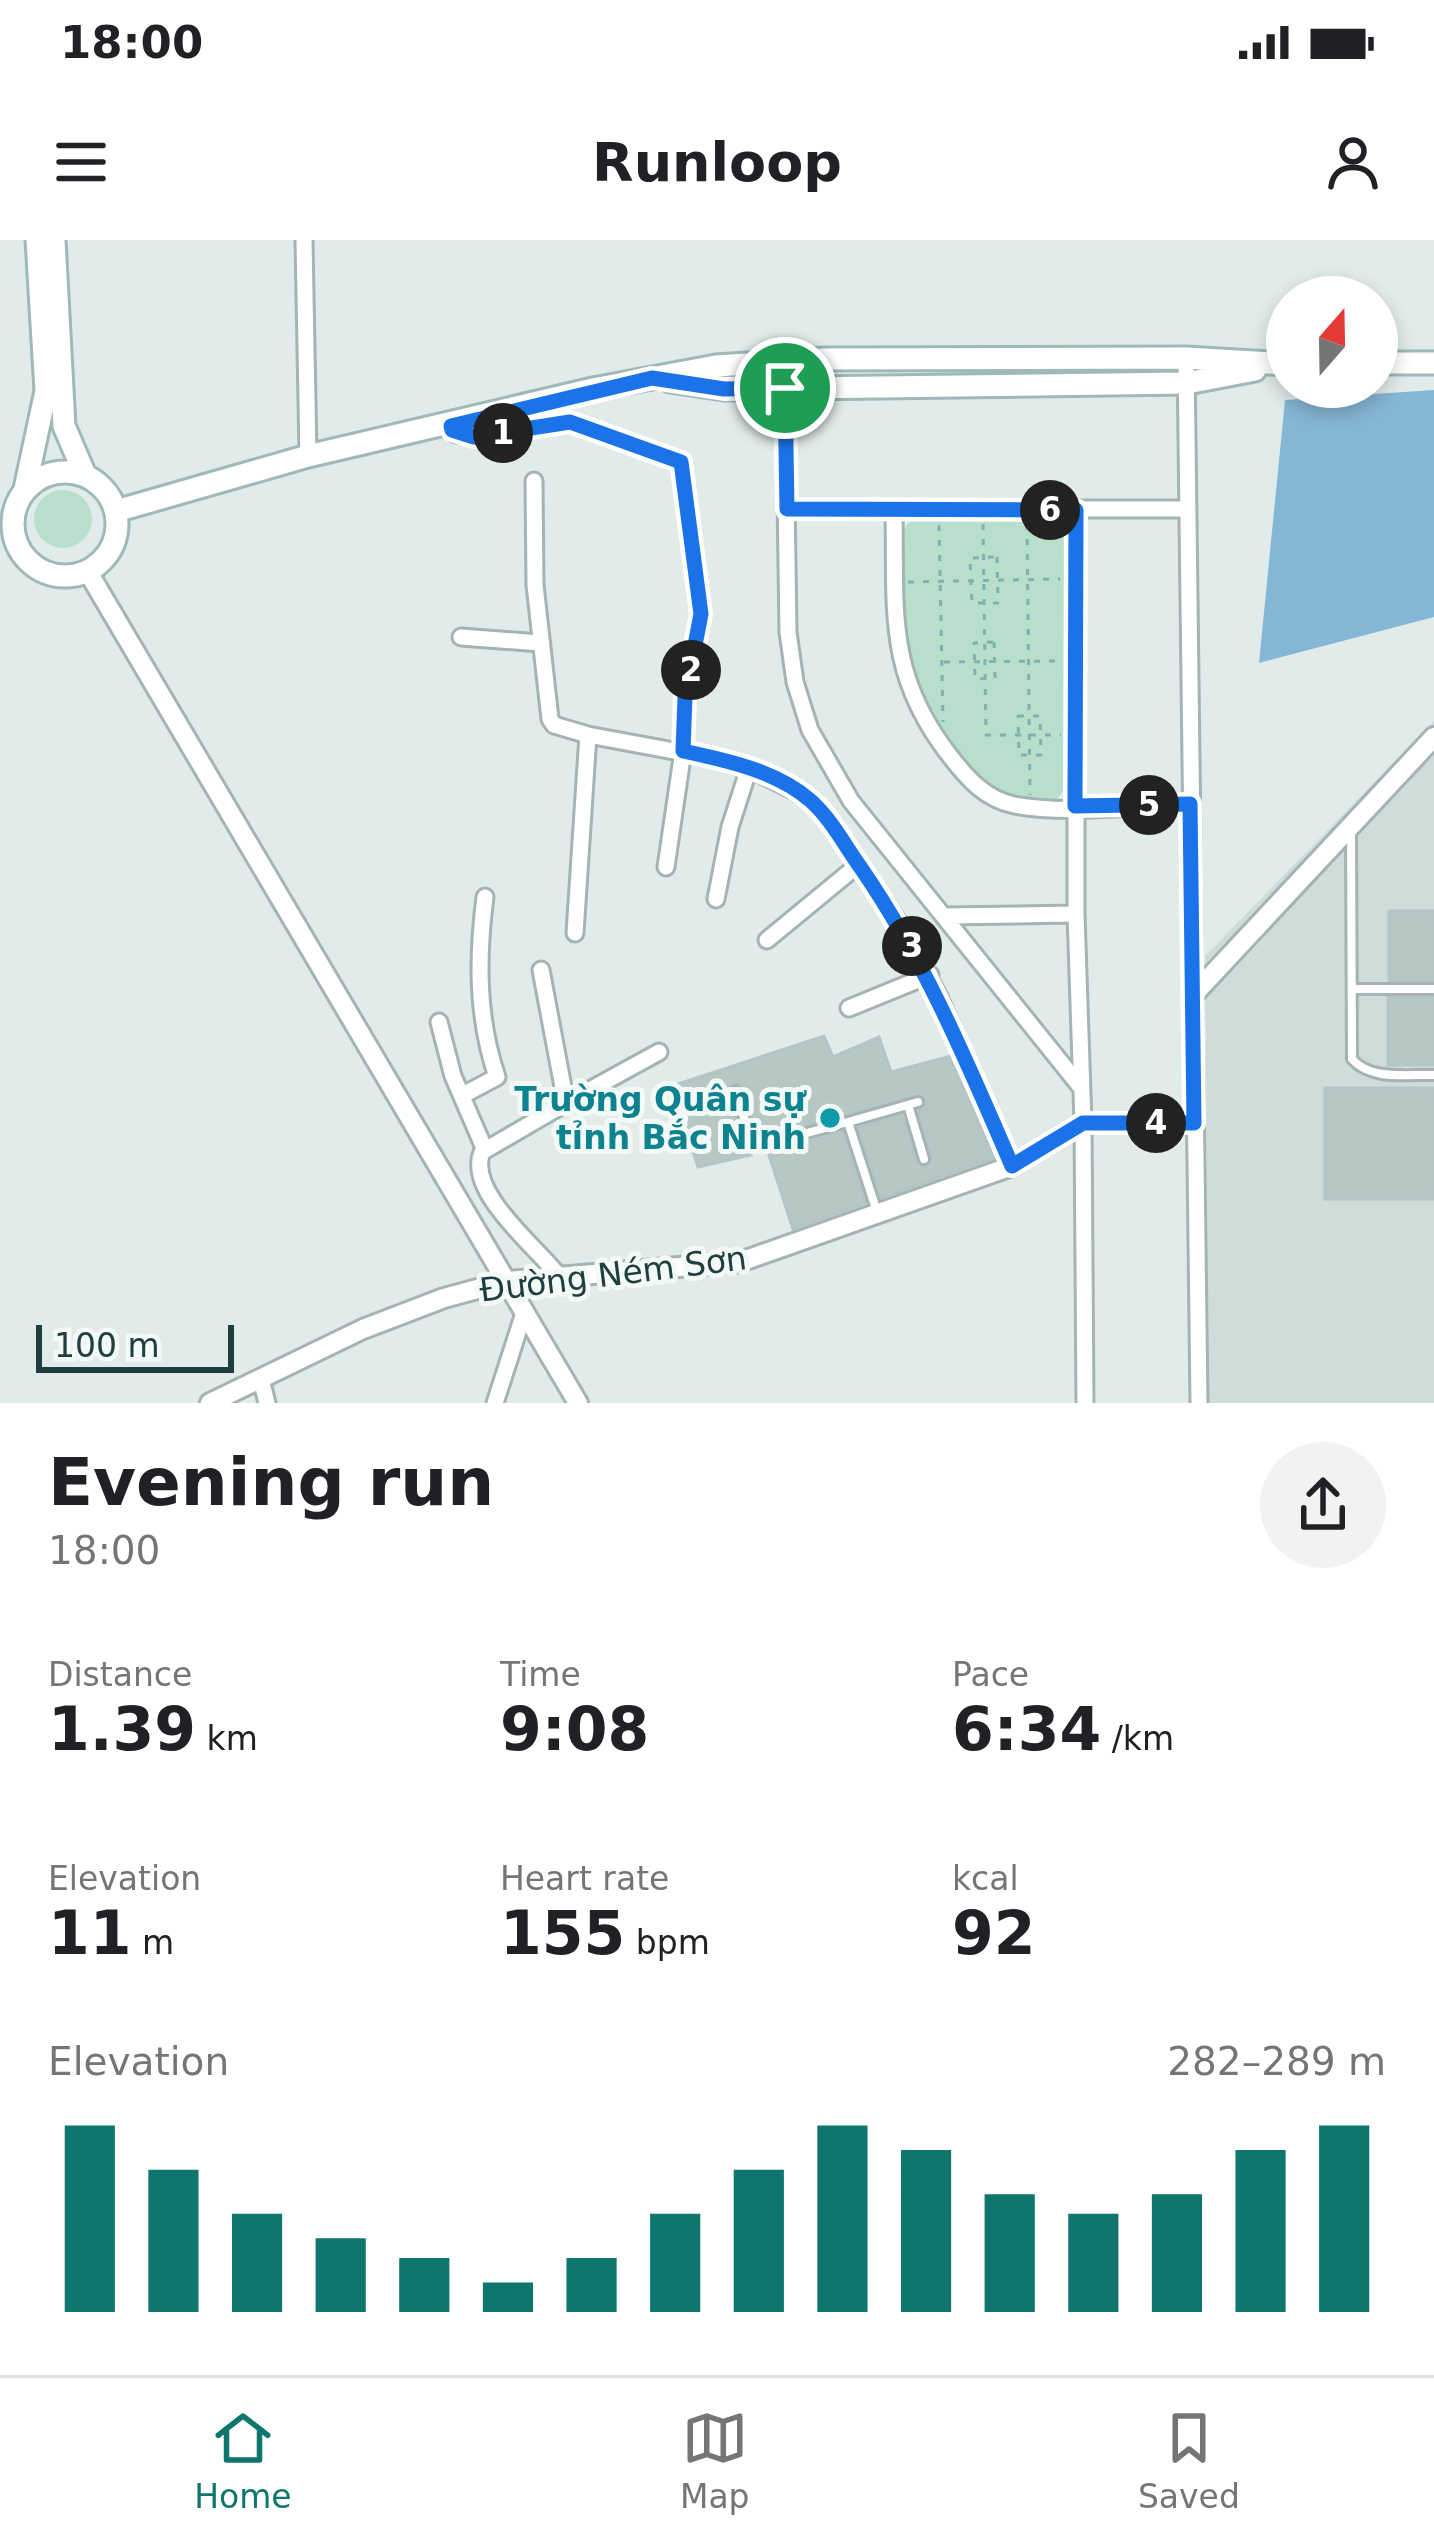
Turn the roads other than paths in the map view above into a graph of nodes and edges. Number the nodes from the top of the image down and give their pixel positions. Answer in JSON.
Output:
{"nodes":[{"id":1,"x":37,"y":240,"type":"edge"},
{"id":2,"x":54,"y":240,"type":"edge"},
{"id":3,"x":304,"y":240,"type":"edge"},
{"id":4,"x":1186,"y":358,"type":"junction"},
{"id":5,"x":987,"y":359,"type":"junction"},
{"id":6,"x":784,"y":362,"type":"junction"},
{"id":7,"x":1266,"y":363,"type":"edge"},
{"id":8,"x":1398,"y":363,"type":"edge"},
{"id":9,"x":1434,"y":363,"type":"edge"},
{"id":10,"x":1266,"y":368,"type":"edge"},
{"id":11,"x":652,"y":378,"type":"junction"},
{"id":12,"x":1187,"y":383,"type":"junction"},
{"id":13,"x":988,"y":385,"type":"junction"},
{"id":14,"x":785,"y":388,"type":"junction"},
{"id":15,"x":570,"y":394,"type":"junction"},
{"id":16,"x":574,"y":423,"type":"junction"},
{"id":17,"x":451,"y":426,"type":"junction"},
{"id":18,"x":308,"y":456,"type":"junction"},
{"id":19,"x":85,"y":476,"type":"junction"},
{"id":20,"x":534,"y":481,"type":"dead end"},
{"id":21,"x":25,"y":491,"type":"junction"},
{"id":22,"x":787,"y":509,"type":"junction"},
{"id":23,"x":1186,"y":509,"type":"junction"},
{"id":24,"x":894,"y":510,"type":"junction"},
{"id":25,"x":1076,"y":510,"type":"junction"},
{"id":26,"x":116,"y":511,"type":"junction"},
{"id":27,"x":7,"y":535,"type":"edge"},
{"id":28,"x":88,"y":572,"type":"junction"},
{"id":29,"x":460,"y":637,"type":"dead end"},
{"id":30,"x":540,"y":643,"type":"junction"},
{"id":31,"x":588,"y":735,"type":"junction"},
{"id":32,"x":1434,"y":736,"type":"edge"},
{"id":33,"x":683,"y":751,"type":"junction"},
{"id":34,"x":749,"y":768,"type":"junction"},
{"id":35,"x":1190,"y":804,"type":"junction"},
{"id":36,"x":1075,"y":806,"type":"junction"},
{"id":37,"x":1351,"y":826,"type":"junction"},
{"id":38,"x":858,"y":865,"type":"junction"},
{"id":39,"x":666,"y":867,"type":"dead end"},
{"id":40,"x":485,"y":897,"type":"dead end"},
{"id":41,"x":716,"y":898,"type":"dead end"},
{"id":42,"x":1076,"y":914,"type":"junction"},
{"id":43,"x":944,"y":916,"type":"junction"},
{"id":44,"x":575,"y":933,"type":"dead end"},
{"id":45,"x":767,"y":940,"type":"dead end"},
{"id":46,"x":542,"y":970,"type":"dead end"},
{"id":47,"x":930,"y":976,"type":"dead end"},
{"id":48,"x":1352,"y":989,"type":"junction"},
{"id":49,"x":1434,"y":989,"type":"edge"},
{"id":50,"x":1195,"y":992,"type":"junction"},
{"id":51,"x":849,"y":1008,"type":"dead end"},
{"id":52,"x":439,"y":1022,"type":"dead end"},
{"id":53,"x":659,"y":1052,"type":"dead end"},
{"id":54,"x":1434,"y":1075,"type":"edge"},
{"id":55,"x":1079,"y":1085,"type":"junction"},
{"id":56,"x":735,"y":1091,"type":"dead end"},
{"id":57,"x":463,"y":1095,"type":"junction"},
{"id":58,"x":566,"y":1103,"type":"junction"},
{"id":59,"x":848,"y":1122,"type":"junction"},
{"id":60,"x":1083,"y":1123,"type":"junction"},
{"id":61,"x":1194,"y":1123,"type":"junction"},
{"id":62,"x":485,"y":1150,"type":"junction"},
{"id":63,"x":924,"y":1159,"type":"dead end"},
{"id":64,"x":1012,"y":1166,"type":"junction"},
{"id":65,"x":877,"y":1214,"type":"junction"},
{"id":66,"x":557,"y":1275,"type":"junction"},
{"id":67,"x":507,"y":1281,"type":"junction"},
{"id":68,"x":525,"y":1310,"type":"junction"},
{"id":69,"x":261,"y":1379,"type":"junction"},
{"id":70,"x":210,"y":1403,"type":"edge"},
{"id":71,"x":267,"y":1403,"type":"edge"},
{"id":72,"x":495,"y":1403,"type":"edge"},
{"id":73,"x":578,"y":1403,"type":"edge"},
{"id":74,"x":1085,"y":1403,"type":"edge"},
{"id":75,"x":1199,"y":1403,"type":"edge"}],
"edges":[{"from":1,"to":21,"type":"main road"},
{"from":2,"to":19,"type":"main road"},
{"from":3,"to":18,"type":"street"},
{"from":4,"to":5,"type":"main road"},
{"from":4,"to":7,"type":"main road"},
{"from":4,"to":12,"type":"street"},
{"from":5,"to":6,"type":"main road"},
{"from":5,"to":13,"type":"main road"},
{"from":6,"to":11,"type":"main road"},
{"from":6,"to":14,"type":"street"},
{"from":8,"to":9,"type":"main road"},
{"from":10,"to":12,"type":"main road"},
{"from":11,"to":14,"type":"main road"},
{"from":11,"to":15,"type":"main road"},
{"from":12,"to":13,"type":"main road"},
{"from":12,"to":23,"type":"street"},
{"from":13,"to":14,"type":"main road"},
{"from":14,"to":22,"type":"street"},
{"from":15,"to":16,"type":"street"},
{"from":15,"to":17,"type":"main road"},
{"from":16,"to":17,"type":"street"},
{"from":16,"to":33,"type":"street"},
{"from":17,"to":18,"type":"main road"},
{"from":18,"to":26,"type":"main road"},
{"from":19,"to":21,"type":"main road"},
{"from":19,"to":26,"type":"main road"},
{"from":20,"to":30,"type":"street"},
{"from":21,"to":27,"type":"main road"},
{"from":22,"to":24,"type":"street"},
{"from":22,"to":43,"type":"street"},
{"from":23,"to":25,"type":"street"},
{"from":23,"to":35,"type":"street"},
{"from":24,"to":25,"type":"street"},
{"from":24,"to":36,"type":"street"},
{"from":25,"to":36,"type":"street"},
{"from":26,"to":28,"type":"main road"},
{"from":27,"to":28,"type":"main road"},
{"from":28,"to":67,"type":"street"},
{"from":29,"to":30,"type":"street"},
{"from":30,"to":31,"type":"street"},
{"from":31,"to":33,"type":"street"},
{"from":31,"to":44,"type":"street"},
{"from":32,"to":37,"type":"street"},
{"from":33,"to":34,"type":"street"},
{"from":33,"to":39,"type":"street"},
{"from":34,"to":38,"type":"street"},
{"from":34,"to":41,"type":"street"},
{"from":35,"to":36,"type":"street"},
{"from":35,"to":50,"type":"street"},
{"from":36,"to":42,"type":"street"},
{"from":37,"to":48,"type":"lane"},
{"from":37,"to":50,"type":"street"},
{"from":38,"to":45,"type":"street"},
{"from":38,"to":64,"type":"street"},
{"from":40,"to":57,"type":"street"},
{"from":42,"to":43,"type":"street"},
{"from":42,"to":55,"type":"street"},
{"from":43,"to":55,"type":"street"},
{"from":46,"to":58,"type":"street"},
{"from":47,"to":51,"type":"street"},
{"from":48,"to":49,"type":"lane"},
{"from":48,"to":54,"type":"lane"},
{"from":50,"to":61,"type":"street"},
{"from":52,"to":57,"type":"street"},
{"from":53,"to":58,"type":"street"},
{"from":55,"to":60,"type":"street"},
{"from":56,"to":59,"type":"lane"},
{"from":57,"to":62,"type":"street"},
{"from":58,"to":62,"type":"street"},
{"from":59,"to":63,"type":"lane"},
{"from":59,"to":65,"type":"lane"},
{"from":60,"to":61,"type":"street"},
{"from":60,"to":64,"type":"street","name":"Đường Ném Sơn"},
{"from":60,"to":74,"type":"street"},
{"from":61,"to":75,"type":"street"},
{"from":62,"to":66,"type":"street"},
{"from":64,"to":65,"type":"street","name":"Đường Ném Sơn"},
{"from":65,"to":66,"type":"street","name":"Đường Ném Sơn"},
{"from":66,"to":67,"type":"street","name":"Đường Ném Sơn"},
{"from":67,"to":68,"type":"street"},
{"from":67,"to":69,"type":"street","name":"Đường Ném Sơn"},
{"from":68,"to":72,"type":"street"},
{"from":68,"to":73,"type":"street"},
{"from":69,"to":70,"type":"street","name":"Đường Ném Sơn"},
{"from":69,"to":71,"type":"street"}]}
